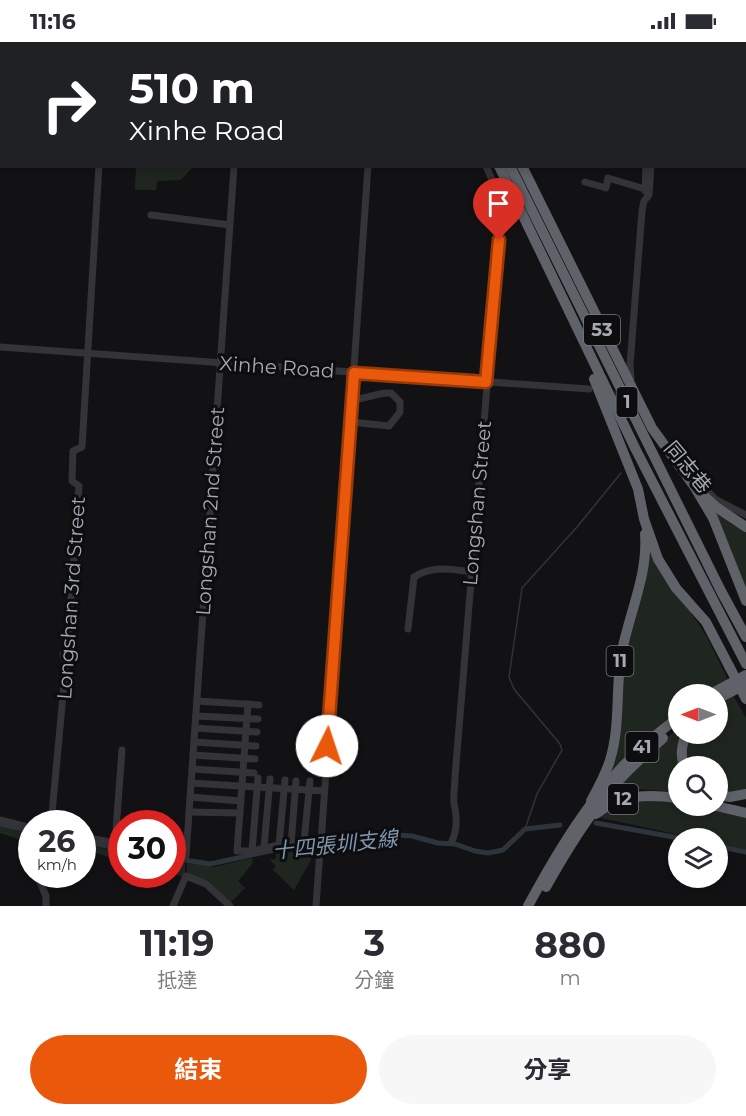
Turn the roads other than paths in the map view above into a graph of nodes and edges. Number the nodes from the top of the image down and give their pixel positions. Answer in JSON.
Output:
{"nodes":[{"id":1,"x":99,"y":168,"type":"edge"},
{"id":2,"x":234,"y":168,"type":"edge"},
{"id":3,"x":368,"y":168,"type":"edge"},
{"id":4,"x":487,"y":168,"type":"edge"},
{"id":5,"x":500,"y":168,"type":"edge"},
{"id":6,"x":511,"y":168,"type":"edge"},
{"id":7,"x":523,"y":168,"type":"edge"},
{"id":8,"x":645,"y":168,"type":"edge"},
{"id":9,"x":651,"y":168,"type":"edge"},
{"id":10,"x":585,"y":182,"type":"dead end"},
{"id":11,"x":645,"y":189,"type":"junction"},
{"id":12,"x":644,"y":201,"type":"junction"},
{"id":13,"x":151,"y":215,"type":"dead end"},
{"id":14,"x":230,"y":225,"type":"junction"},
{"id":15,"x":545,"y":261,"type":"junction"},
{"id":16,"x":0,"y":347,"type":"edge"},
{"id":17,"x":88,"y":354,"type":"junction"},
{"id":18,"x":220,"y":363,"type":"junction"},
{"id":19,"x":354,"y":373,"type":"junction"},
{"id":20,"x":486,"y":382,"type":"junction"},
{"id":21,"x":589,"y":389,"type":"dead end"},
{"id":22,"x":352,"y":399,"type":"junction"},
{"id":23,"x":351,"y":422,"type":"junction"},
{"id":24,"x":694,"y":486,"type":"junction"},
{"id":25,"x":746,"y":515,"type":"edge"},
{"id":26,"x":644,"y":519,"type":"junction"},
{"id":27,"x":746,"y":527,"type":"edge"},
{"id":28,"x":473,"y":572,"type":"junction"},
{"id":29,"x":746,"y":601,"type":"edge"},
{"id":30,"x":408,"y":629,"type":"dead end"},
{"id":31,"x":746,"y":637,"type":"edge"},
{"id":32,"x":744,"y":660,"type":"edge"},
{"id":33,"x":746,"y":675,"type":"edge"},
{"id":34,"x":746,"y":684,"type":"edge"},
{"id":35,"x":728,"y":686,"type":"edge"},
{"id":36,"x":728,"y":690,"type":"edge"},
{"id":37,"x":746,"y":699,"type":"edge"},
{"id":38,"x":197,"y":702,"type":"junction"},
{"id":39,"x":248,"y":704,"type":"junction"},
{"id":40,"x":259,"y":705,"type":"dead end"},
{"id":41,"x":196,"y":716,"type":"junction"},
{"id":42,"x":247,"y":718,"type":"junction"},
{"id":43,"x":258,"y":719,"type":"dead end"},
{"id":44,"x":668,"y":726,"type":"edge"},
{"id":45,"x":195,"y":728,"type":"junction"},
{"id":46,"x":246,"y":731,"type":"junction"},
{"id":47,"x":257,"y":732,"type":"dead end"},
{"id":48,"x":668,"y":734,"type":"edge"},
{"id":49,"x":194,"y":742,"type":"junction"},
{"id":50,"x":245,"y":745,"type":"junction"},
{"id":51,"x":256,"y":746,"type":"dead end"},
{"id":52,"x":122,"y":750,"type":"dead end"},
{"id":53,"x":193,"y":755,"type":"junction"},
{"id":54,"x":244,"y":758,"type":"junction"},
{"id":55,"x":255,"y":759,"type":"dead end"},
{"id":56,"x":192,"y":769,"type":"junction"},
{"id":57,"x":243,"y":772,"type":"junction"},
{"id":58,"x":256,"y":779,"type":"junction"},
{"id":59,"x":285,"y":780,"type":"dead end"},
{"id":60,"x":296,"y":781,"type":"dead end"},
{"id":61,"x":310,"y":782,"type":"dead end"},
{"id":62,"x":191,"y":783,"type":"junction"},
{"id":63,"x":269,"y":783,"type":"junction"},
{"id":64,"x":611,"y":783,"type":"junction"},
{"id":65,"x":242,"y":786,"type":"junction"},
{"id":66,"x":284,"y":788,"type":"junction"},
{"id":67,"x":296,"y":789,"type":"junction"},
{"id":68,"x":309,"y":790,"type":"junction"},
{"id":69,"x":324,"y":791,"type":"junction"},
{"id":70,"x":668,"y":793,"type":"edge"},
{"id":71,"x":746,"y":794,"type":"edge"},
{"id":72,"x":668,"y":796,"type":"edge"},
{"id":73,"x":190,"y":797,"type":"junction"},
{"id":74,"x":728,"y":797,"type":"edge"},
{"id":75,"x":241,"y":801,"type":"junction"},
{"id":76,"x":591,"y":801,"type":"junction"},
{"id":77,"x":728,"y":809,"type":"edge"},
{"id":78,"x":52,"y":810,"type":"edge"},
{"id":79,"x":119,"y":810,"type":"edge"},
{"id":80,"x":189,"y":812,"type":"junction"},
{"id":81,"x":240,"y":813,"type":"junction"},
{"id":82,"x":746,"y":813,"type":"edge"},
{"id":83,"x":0,"y":820,"type":"edge"},
{"id":84,"x":18,"y":824,"type":"edge"},
{"id":85,"x":579,"y":831,"type":"junction"},
{"id":86,"x":452,"y":841,"type":"dead end"},
{"id":87,"x":304,"y":842,"type":"junction"},
{"id":88,"x":291,"y":843,"type":"junction"},
{"id":89,"x":279,"y":845,"type":"junction"},
{"id":90,"x":321,"y":845,"type":"junction"},
{"id":91,"x":264,"y":848,"type":"junction"},
{"id":92,"x":252,"y":851,"type":"junction"},
{"id":93,"x":186,"y":856,"type":"edge"},
{"id":94,"x":43,"y":888,"type":"edge"},
{"id":95,"x":46,"y":906,"type":"edge"},
{"id":96,"x":173,"y":906,"type":"edge"},
{"id":97,"x":230,"y":906,"type":"edge"},
{"id":98,"x":316,"y":906,"type":"edge"},
{"id":99,"x":528,"y":906,"type":"edge"},
{"id":100,"x":536,"y":906,"type":"edge"}],
"edges":[{"from":1,"to":17,"type":"street","name":"Longshan 3rd Street"},
{"from":2,"to":14,"type":"street","name":"Longshan 2nd Street"},
{"from":3,"to":19,"type":"street"},
{"from":4,"to":20,"type":"street","name":"Longshan Street"},
{"from":5,"to":15,"type":"highway","number":"1"},
{"from":6,"to":31,"type":"highway","number":"1"},
{"from":7,"to":24,"type":"highway","number":"53"},
{"from":8,"to":11,"type":"street"},
{"from":9,"to":12,"type":"street"},
{"from":10,"to":11,"type":"street"},
{"from":11,"to":12,"type":"street"},
{"from":12,"to":25,"type":"street","name":"同志巷"},
{"from":13,"to":14,"type":"street"},
{"from":14,"to":18,"type":"street","name":"Longshan 2nd Street"},
{"from":15,"to":26,"type":"highway"},
{"from":15,"to":32,"type":"highway","number":"1"},
{"from":16,"to":17,"type":"street","name":"Xinhe Road"},
{"from":17,"to":18,"type":"street","name":"Xinhe Road"},
{"from":17,"to":78,"type":"street","name":"Longshan 3rd Street"},
{"from":18,"to":19,"type":"street","name":"Xinhe Road"},
{"from":18,"to":38,"type":"street","name":"Longshan 2nd Street"},
{"from":19,"to":20,"type":"street","name":"Xinhe Road"},
{"from":19,"to":22,"type":"street"},
{"from":20,"to":21,"type":"street","name":"Xinhe Road"},
{"from":20,"to":28,"type":"street","name":"Longshan Street"},
{"from":22,"to":23,"type":"street"},
{"from":22,"to":23,"type":"street"},
{"from":23,"to":69,"type":"street"},
{"from":24,"to":27,"type":"highway"},
{"from":24,"to":29,"type":"highway"},
{"from":26,"to":37,"type":"highway","bridge":true},
{"from":26,"to":76,"type":"highway","number":"11"},
{"from":28,"to":30,"type":"street"},
{"from":28,"to":86,"type":"street","name":"Longshan Street"},
{"from":33,"to":35,"type":"highway"},
{"from":34,"to":36,"type":"highway"},
{"from":38,"to":39,"type":"street"},
{"from":38,"to":41,"type":"street","name":"Longshan 2nd Street"},
{"from":39,"to":40,"type":"street"},
{"from":39,"to":42,"type":"street"},
{"from":41,"to":42,"type":"street"},
{"from":41,"to":45,"type":"street","name":"Longshan 2nd Street"},
{"from":42,"to":43,"type":"street"},
{"from":42,"to":46,"type":"street"},
{"from":44,"to":64,"type":"highway","number":"41"},
{"from":45,"to":46,"type":"street"},
{"from":45,"to":49,"type":"street","name":"Longshan 2nd Street"},
{"from":46,"to":47,"type":"street"},
{"from":46,"to":50,"type":"street"},
{"from":48,"to":64,"type":"highway"},
{"from":49,"to":50,"type":"street"},
{"from":49,"to":53,"type":"street","name":"Longshan 2nd Street"},
{"from":50,"to":51,"type":"street"},
{"from":50,"to":54,"type":"street"},
{"from":52,"to":79,"type":"street"},
{"from":53,"to":54,"type":"street"},
{"from":53,"to":56,"type":"street","name":"Longshan 2nd Street"},
{"from":54,"to":55,"type":"street"},
{"from":54,"to":57,"type":"street"},
{"from":56,"to":57,"type":"street"},
{"from":56,"to":62,"type":"street","name":"Longshan 2nd Street"},
{"from":57,"to":58,"type":"street"},
{"from":57,"to":65,"type":"street"},
{"from":58,"to":63,"type":"street"},
{"from":58,"to":65,"type":"street"},
{"from":58,"to":92,"type":"street"},
{"from":59,"to":66,"type":"street"},
{"from":60,"to":67,"type":"street"},
{"from":61,"to":68,"type":"street"},
{"from":62,"to":65,"type":"street"},
{"from":62,"to":73,"type":"street","name":"Longshan 2nd Street"},
{"from":63,"to":66,"type":"street"},
{"from":63,"to":91,"type":"street"},
{"from":64,"to":70,"type":"highway"},
{"from":64,"to":76,"type":"highway"},
{"from":64,"to":85,"type":"highway"},
{"from":65,"to":75,"type":"street"},
{"from":66,"to":67,"type":"street"},
{"from":66,"to":89,"type":"street"},
{"from":67,"to":68,"type":"street"},
{"from":67,"to":88,"type":"street"},
{"from":68,"to":69,"type":"street"},
{"from":68,"to":87,"type":"street"},
{"from":69,"to":90,"type":"street"},
{"from":71,"to":74,"type":"highway"},
{"from":72,"to":85,"type":"highway","number":"12"},
{"from":73,"to":75,"type":"street"},
{"from":73,"to":80,"type":"street","name":"Longshan 2nd Street"},
{"from":75,"to":81,"type":"street"},
{"from":76,"to":99,"type":"highway"},
{"from":77,"to":82,"type":"highway"},
{"from":80,"to":81,"type":"street"},
{"from":80,"to":93,"type":"street","name":"Longshan 2nd Street"},
{"from":81,"to":92,"type":"street"},
{"from":83,"to":84,"type":"street"},
{"from":85,"to":100,"type":"highway"},
{"from":87,"to":88,"type":"street"},
{"from":87,"to":90,"type":"street"},
{"from":88,"to":89,"type":"street"},
{"from":89,"to":91,"type":"street"},
{"from":90,"to":98,"type":"street"},
{"from":91,"to":92,"type":"street"},
{"from":94,"to":95,"type":"street"},
{"from":96,"to":97,"type":"street"}]}
